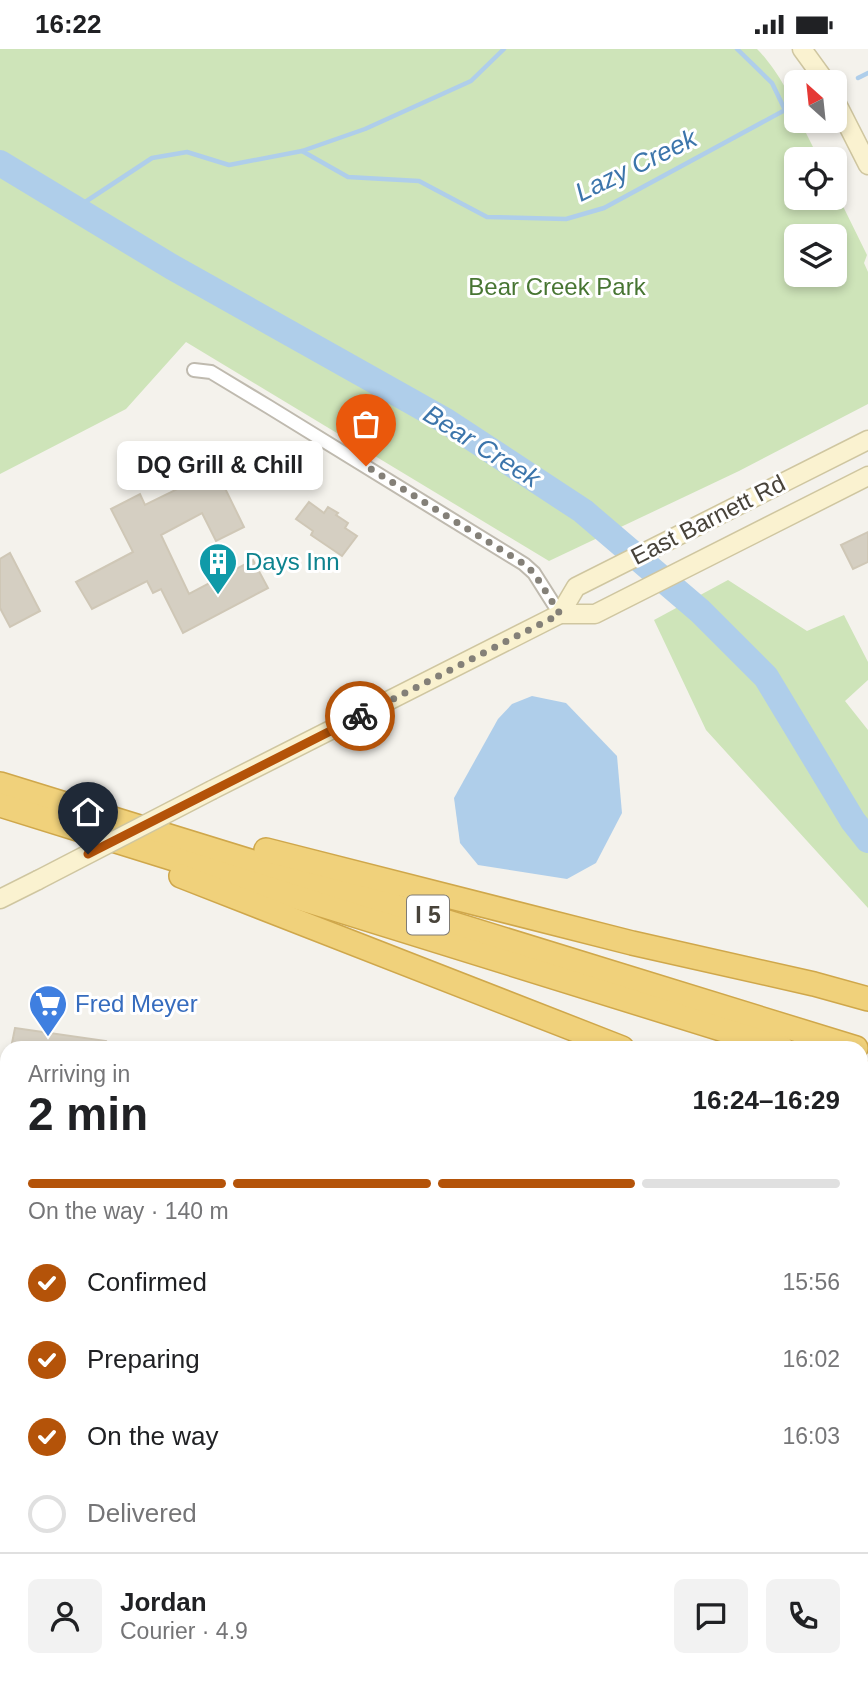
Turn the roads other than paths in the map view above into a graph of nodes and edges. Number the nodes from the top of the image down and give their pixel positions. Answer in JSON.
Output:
{"nodes":[{"id":1,"x":802,"y":49,"type":"edge"},
{"id":2,"x":817,"y":70,"type":"edge"},
{"id":3,"x":847,"y":124,"type":"edge"},
{"id":4,"x":868,"y":165,"type":"edge"},
{"id":5,"x":194,"y":370,"type":"dead end"},
{"id":6,"x":868,"y":440,"type":"edge"},
{"id":7,"x":868,"y":476,"type":"edge"},
{"id":8,"x":560,"y":614,"type":"junction"},
{"id":9,"x":0,"y":784,"type":"edge"},
{"id":10,"x":0,"y":805,"type":"edge"},
{"id":11,"x":98,"y":813,"type":"junction"},
{"id":12,"x":68,"y":828,"type":"junction"},
{"id":13,"x":0,"y":899,"type":"edge"},
{"id":14,"x":868,"y":999,"type":"edge"},
{"id":15,"x":604,"y":1041,"type":"edge"},
{"id":16,"x":760,"y":1041,"type":"edge"},
{"id":17,"x":833,"y":1041,"type":"edge"}],
"edges":[{"from":1,"to":2,"type":"main road"},
{"from":3,"to":4,"type":"main road"},
{"from":5,"to":8,"type":"street"},
{"from":6,"to":8,"type":"main road","name":"East Barnett Rd"},
{"from":7,"to":8,"type":"main road","name":"East Barnett Rd"},
{"from":8,"to":13,"type":"main road","name":"East Barnett Rd","bridge":true},
{"from":9,"to":11,"type":"highway","number":"I 5"},
{"from":10,"to":12,"type":"highway","number":"I 5"},
{"from":11,"to":14,"type":"highway"},
{"from":11,"to":17,"type":"highway","number":"I 5"},
{"from":12,"to":15,"type":"highway"},
{"from":12,"to":16,"type":"highway","number":"I 5"}]}
